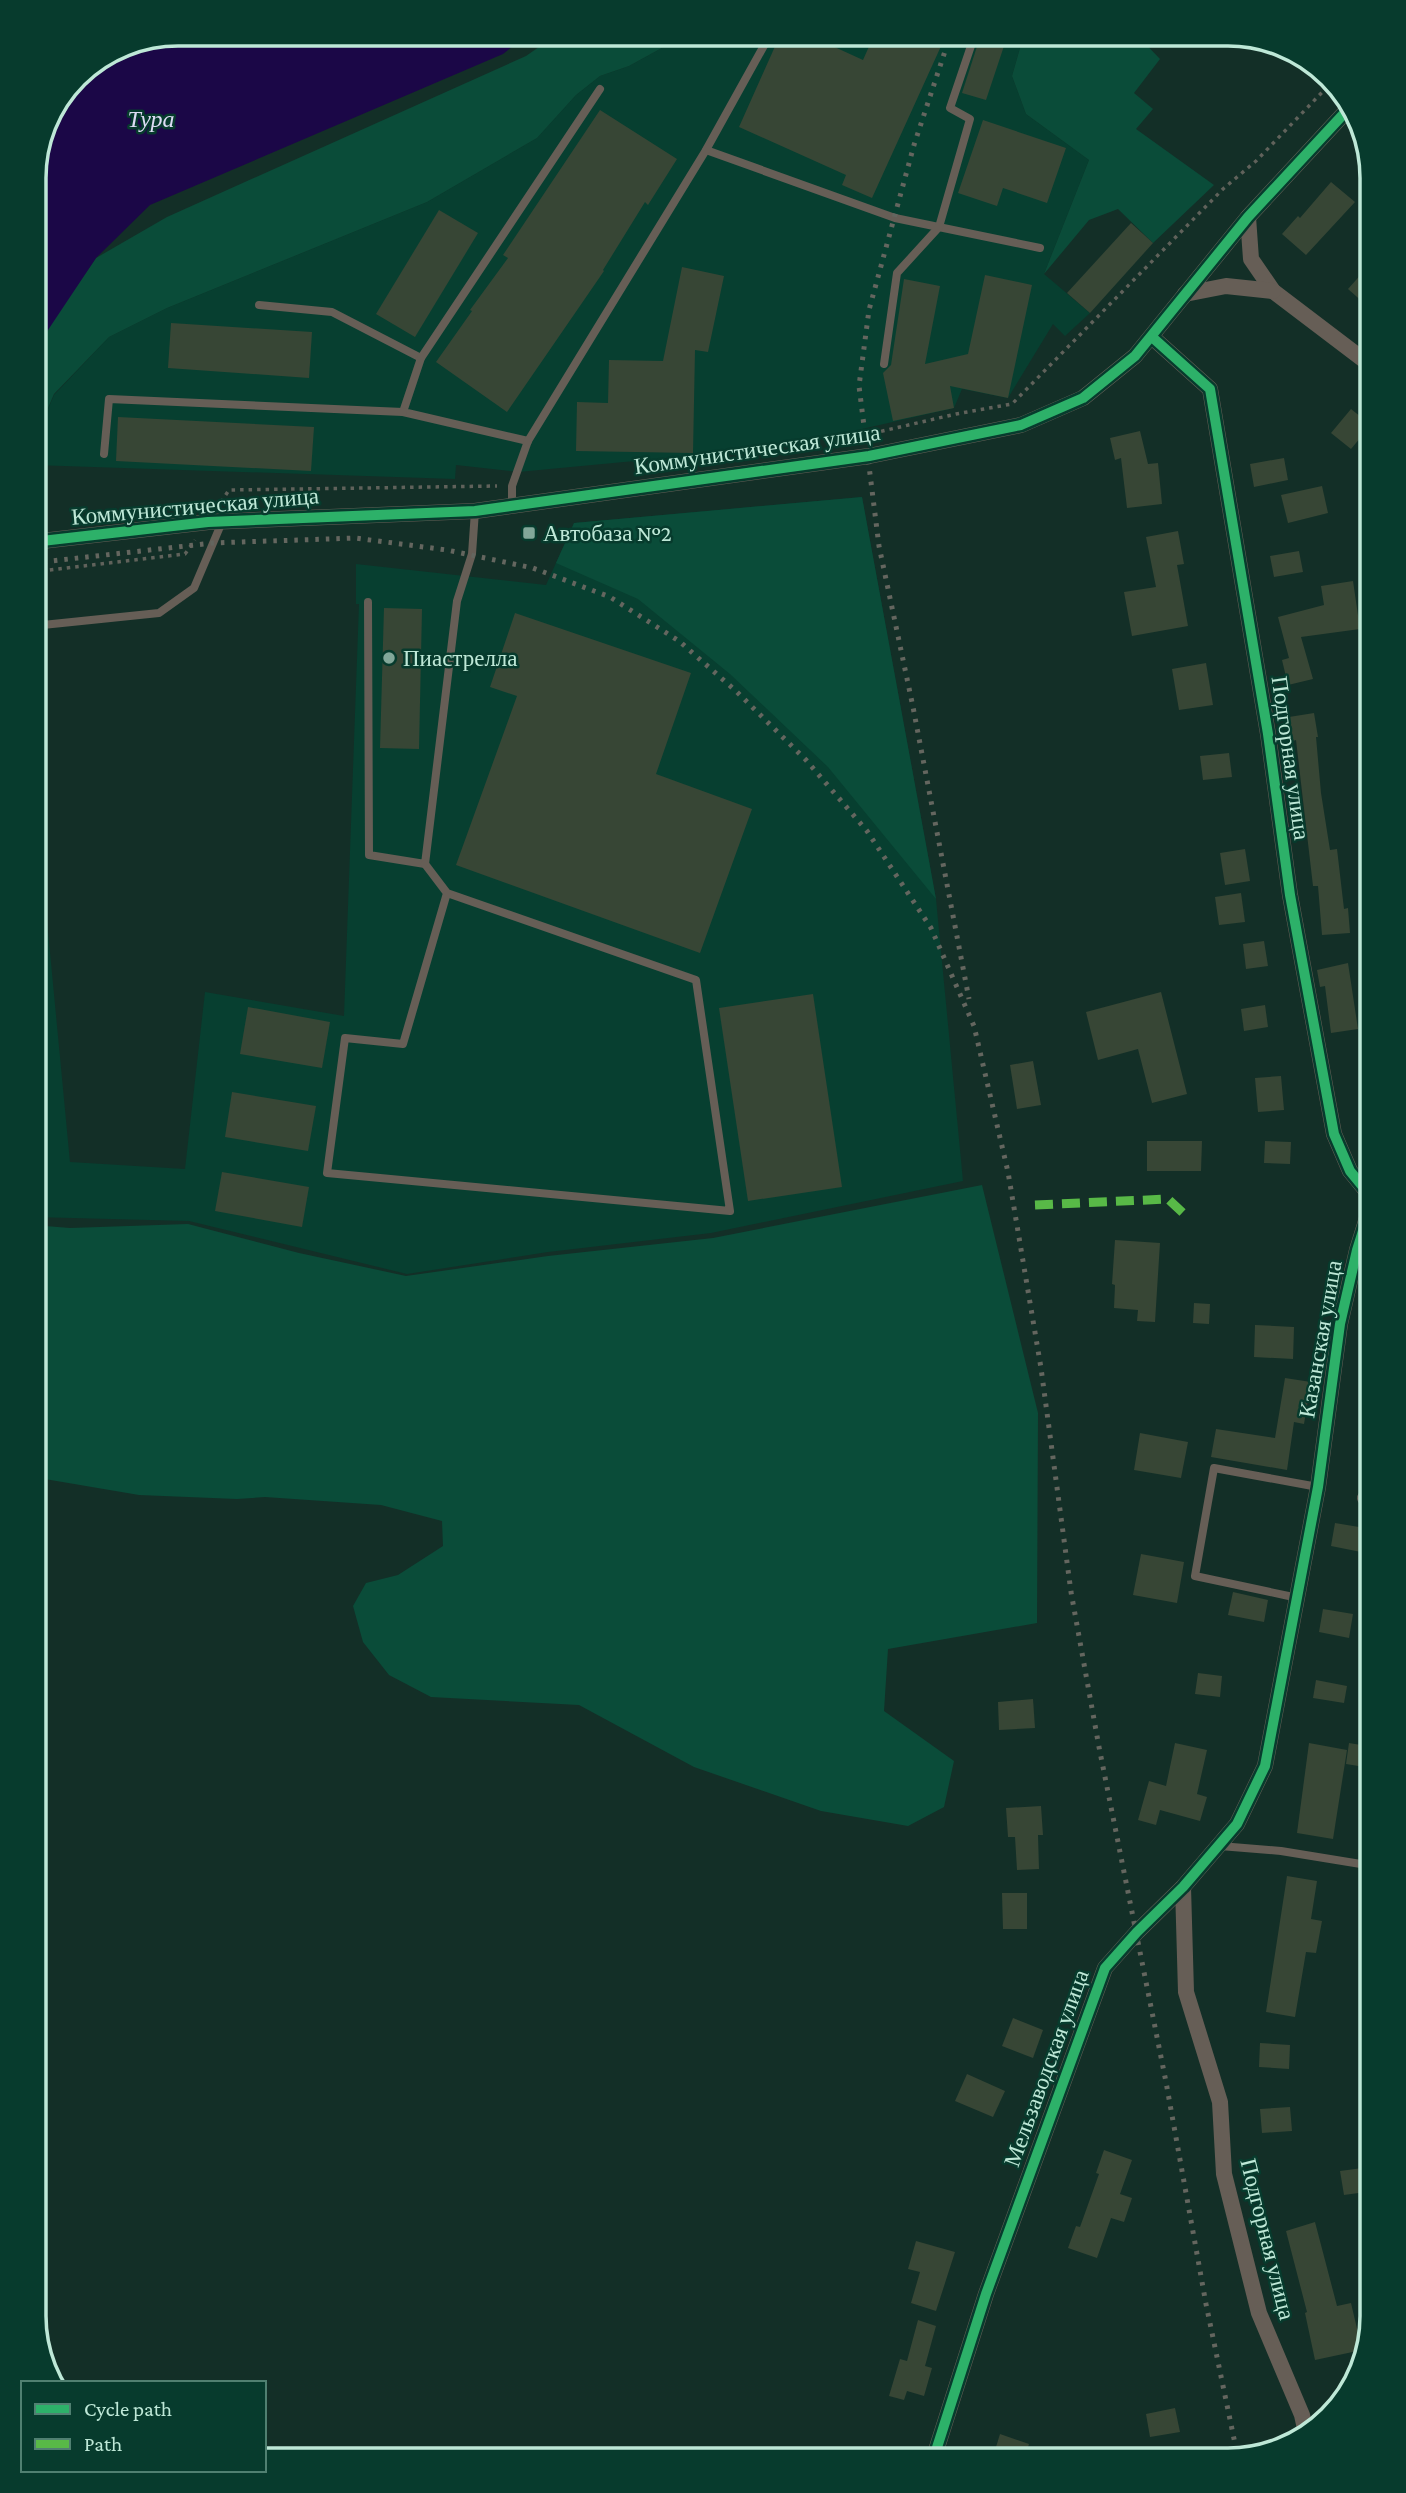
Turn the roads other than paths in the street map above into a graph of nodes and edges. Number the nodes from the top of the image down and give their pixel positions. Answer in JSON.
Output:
{"nodes":[{"id":1,"x":764,"y":46,"type":"edge"},
{"id":2,"x":971,"y":46,"type":"edge"},
{"id":3,"x":600,"y":89,"type":"dead end"},
{"id":4,"x":1344,"y":114,"type":"edge"},
{"id":5,"x":706,"y":150,"type":"junction"},
{"id":6,"x":1248,"y":217,"type":"junction"},
{"id":7,"x":939,"y":227,"type":"junction"},
{"id":8,"x":1040,"y":248,"type":"dead end"},
{"id":9,"x":1273,"y":290,"type":"junction"},
{"id":10,"x":1185,"y":294,"type":"junction"},
{"id":11,"x":259,"y":305,"type":"dead end"},
{"id":12,"x":1152,"y":337,"type":"junction"},
{"id":13,"x":1360,"y":357,"type":"edge"},
{"id":14,"x":421,"y":358,"type":"junction"},
{"id":15,"x":884,"y":364,"type":"dead end"},
{"id":16,"x":403,"y":412,"type":"junction"},
{"id":17,"x":528,"y":441,"type":"junction"},
{"id":18,"x":104,"y":454,"type":"dead end"},
{"id":19,"x":512,"y":505,"type":"junction"},
{"id":20,"x":475,"y":511,"type":"junction"},
{"id":21,"x":215,"y":522,"type":"junction"},
{"id":22,"x":46,"y":541,"type":"edge"},
{"id":23,"x":368,"y":602,"type":"dead end"},
{"id":24,"x":46,"y":625,"type":"edge"},
{"id":25,"x":425,"y":864,"type":"junction"},
{"id":26,"x":447,"y":893,"type":"junction"},
{"id":27,"x":1360,"y":1183,"type":"edge"},
{"id":28,"x":1360,"y":1240,"type":"edge"},
{"id":29,"x":1318,"y":1487,"type":"junction"},
{"id":30,"x":1298,"y":1598,"type":"junction"},
{"id":31,"x":1218,"y":1846,"type":"junction"},
{"id":32,"x":1360,"y":1864,"type":"edge"},
{"id":33,"x":1183,"y":1887,"type":"junction"},
{"id":34,"x":1304,"y":2424,"type":"edge"},
{"id":35,"x":937,"y":2448,"type":"edge"}],
"edges":[{"from":1,"to":5,"type":"lane"},
{"from":2,"to":7,"type":"lane"},
{"from":3,"to":14,"type":"lane"},
{"from":4,"to":6,"type":"street","name":"Коммунистическая улица"},
{"from":5,"to":7,"type":"lane"},
{"from":5,"to":17,"type":"lane"},
{"from":6,"to":9,"type":"street"},
{"from":6,"to":10,"type":"street","name":"Коммунистическая улица"},
{"from":7,"to":8,"type":"lane"},
{"from":7,"to":15,"type":"lane"},
{"from":9,"to":10,"type":"street"},
{"from":9,"to":13,"type":"street"},
{"from":10,"to":12,"type":"street","name":"Коммунистическая улица"},
{"from":11,"to":14,"type":"lane"},
{"from":12,"to":19,"type":"street","name":"Коммунистическая улица"},
{"from":12,"to":27,"type":"street","name":"Подгорная улица"},
{"from":14,"to":16,"type":"lane"},
{"from":16,"to":17,"type":"lane"},
{"from":16,"to":18,"type":"lane"},
{"from":17,"to":19,"type":"lane"},
{"from":19,"to":20,"type":"street","name":"Коммунистическая улица"},
{"from":20,"to":21,"type":"street","name":"Коммунистическая улица"},
{"from":20,"to":25,"type":"lane"},
{"from":21,"to":22,"type":"street","name":"Коммунистическая улица"},
{"from":21,"to":24,"type":"lane"},
{"from":23,"to":25,"type":"lane"},
{"from":25,"to":26,"type":"lane"},
{"from":26,"to":26,"type":"lane"},
{"from":28,"to":29,"type":"street","name":"Казанская улица"},
{"from":29,"to":30,"type":"street","name":"Мельзаводская улица"},
{"from":29,"to":30,"type":"lane"},
{"from":30,"to":31,"type":"street","name":"Мельзаводская улица"},
{"from":31,"to":32,"type":"lane"},
{"from":31,"to":33,"type":"street","name":"Мельзаводская улица"},
{"from":33,"to":34,"type":"street","name":"Подгорная улица"},
{"from":33,"to":35,"type":"street","name":"Мельзаводская улица"}]}
